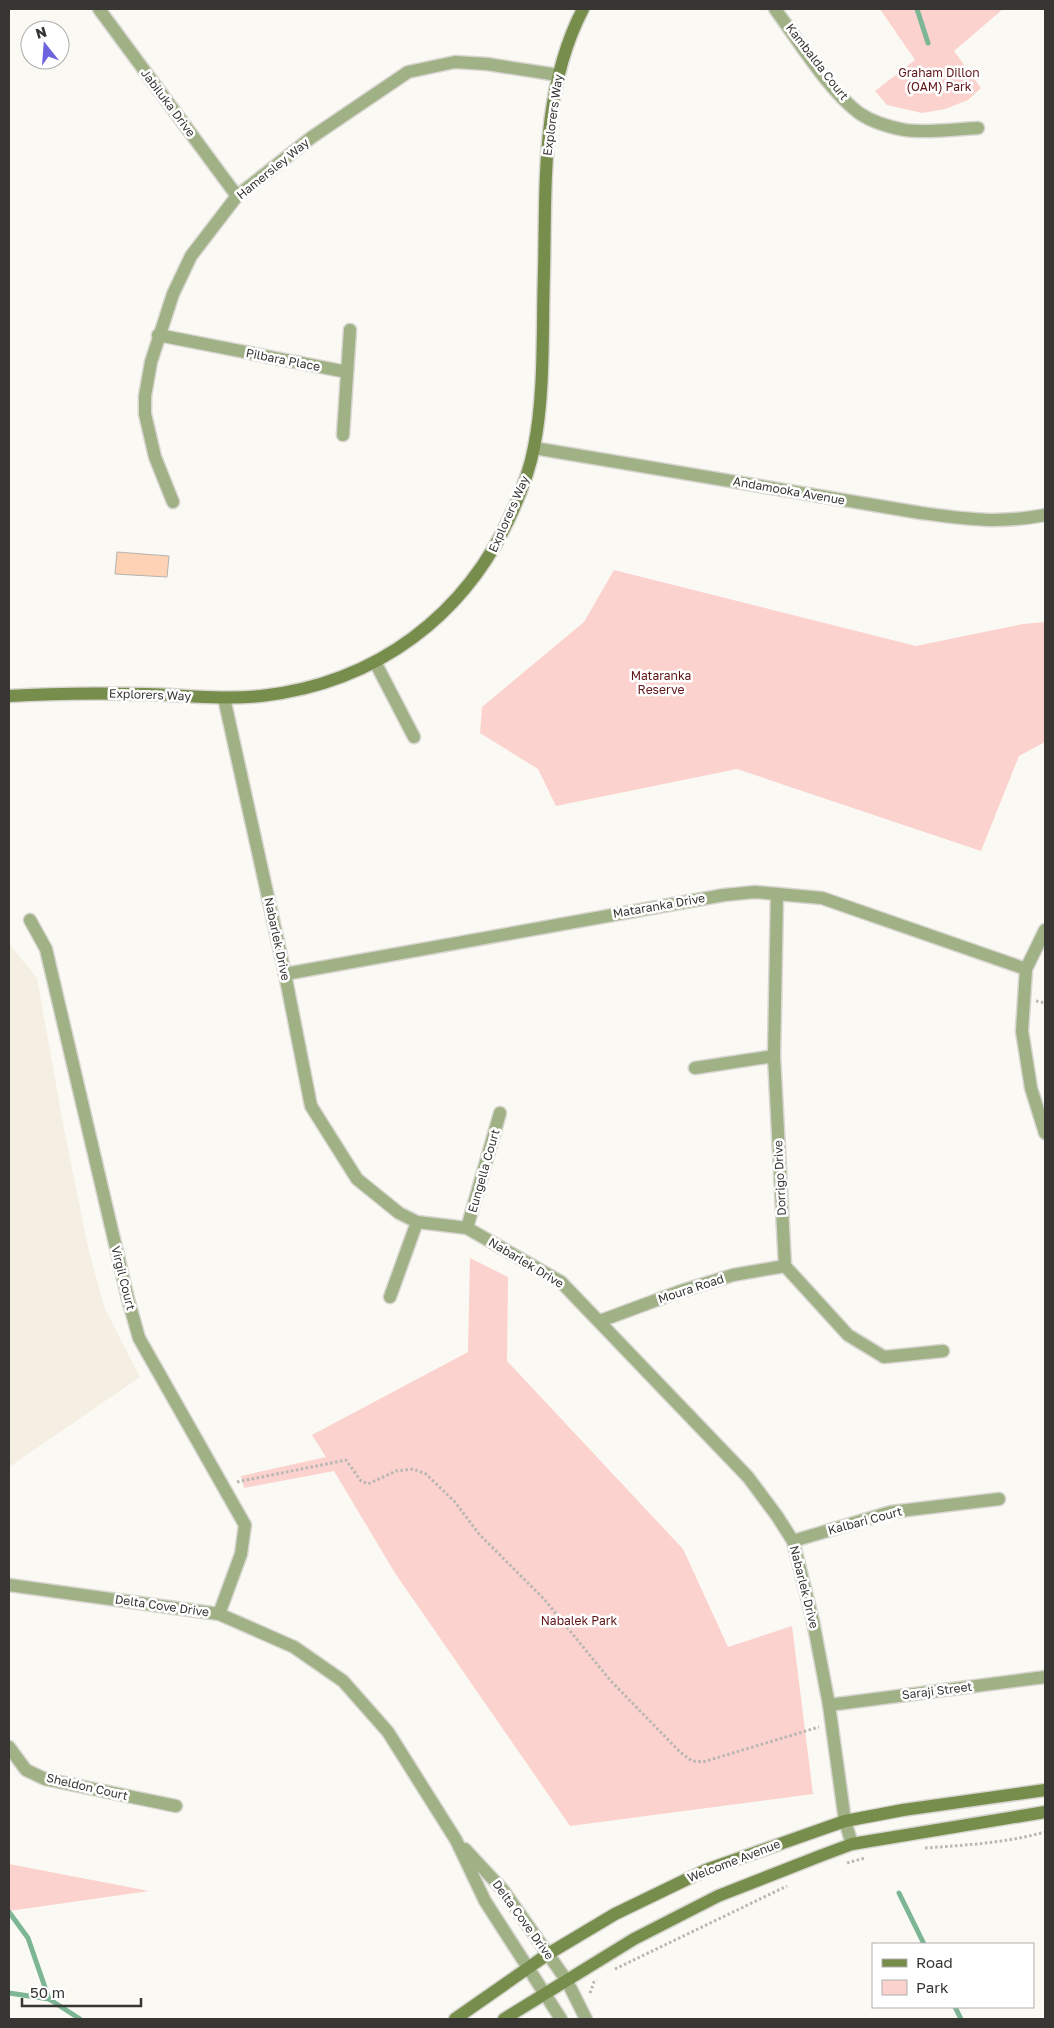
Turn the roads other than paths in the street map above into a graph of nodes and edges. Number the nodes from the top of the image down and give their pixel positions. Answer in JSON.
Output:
{"nodes":[{"id":1,"x":99,"y":9,"type":"edge"},
{"id":2,"x":584,"y":9,"type":"edge"},
{"id":3,"x":775,"y":9,"type":"edge"},
{"id":4,"x":558,"y":75,"type":"junction"},
{"id":5,"x":978,"y":128,"type":"dead end"},
{"id":6,"x":237,"y":196,"type":"junction"},
{"id":7,"x":350,"y":330,"type":"dead end"},
{"id":8,"x":158,"y":335,"type":"junction"},
{"id":9,"x":347,"y":372,"type":"junction"},
{"id":10,"x":343,"y":435,"type":"dead end"},
{"id":11,"x":534,"y":448,"type":"junction"},
{"id":12,"x":173,"y":502,"type":"dead end"},
{"id":13,"x":1045,"y":515,"type":"edge"},
{"id":14,"x":375,"y":662,"type":"junction"},
{"id":15,"x":9,"y":696,"type":"edge"},
{"id":16,"x":224,"y":698,"type":"junction"},
{"id":17,"x":414,"y":737,"type":"dead end"},
{"id":18,"x":777,"y":894,"type":"junction"},
{"id":19,"x":30,"y":920,"type":"dead end"},
{"id":20,"x":1045,"y":930,"type":"edge"},
{"id":21,"x":1026,"y":969,"type":"junction"},
{"id":22,"x":285,"y":974,"type":"junction"},
{"id":23,"x":774,"y":1056,"type":"junction"},
{"id":24,"x":694,"y":1068,"type":"dead end"},
{"id":25,"x":500,"y":1113,"type":"dead end"},
{"id":26,"x":1045,"y":1133,"type":"edge"},
{"id":27,"x":417,"y":1222,"type":"junction"},
{"id":28,"x":467,"y":1228,"type":"junction"},
{"id":29,"x":785,"y":1266,"type":"junction"},
{"id":30,"x":390,"y":1297,"type":"dead end"},
{"id":31,"x":600,"y":1321,"type":"junction"},
{"id":32,"x":943,"y":1351,"type":"dead end"},
{"id":33,"x":999,"y":1499,"type":"dead end"},
{"id":34,"x":793,"y":1541,"type":"junction"},
{"id":35,"x":9,"y":1585,"type":"edge"},
{"id":36,"x":219,"y":1614,"type":"junction"},
{"id":37,"x":1045,"y":1677,"type":"edge"},
{"id":38,"x":829,"y":1705,"type":"junction"},
{"id":39,"x":9,"y":1747,"type":"edge"},
{"id":40,"x":1045,"y":1790,"type":"edge"},
{"id":41,"x":176,"y":1806,"type":"dead end"},
{"id":42,"x":1045,"y":1812,"type":"edge"},
{"id":43,"x":845,"y":1821,"type":"junction"},
{"id":44,"x":456,"y":1840,"type":"junction"},
{"id":45,"x":852,"y":1844,"type":"junction"},
{"id":46,"x":548,"y":1954,"type":"junction"},
{"id":47,"x":528,"y":1967,"type":"junction"},
{"id":48,"x":567,"y":1981,"type":"junction"},
{"id":49,"x":546,"y":1993,"type":"junction"},
{"id":50,"x":455,"y":2019,"type":"edge"},
{"id":51,"x":504,"y":2019,"type":"edge"},
{"id":52,"x":561,"y":2019,"type":"edge"},
{"id":53,"x":586,"y":2019,"type":"edge"}],
"edges":[{"from":1,"to":6,"type":"street","name":"Jabiluka Drive"},
{"from":2,"to":4,"type":"street","name":"Explorers Way"},
{"from":3,"to":5,"type":"street","name":"Kambalda Court"},
{"from":4,"to":6,"type":"street","name":"Hamersley Way"},
{"from":4,"to":11,"type":"street","name":"Explorers Way"},
{"from":6,"to":8,"type":"street","name":"Hamersley Way"},
{"from":7,"to":9,"type":"street"},
{"from":8,"to":9,"type":"street","name":"Pilbara Place"},
{"from":8,"to":12,"type":"street","name":"Hamersley Way"},
{"from":9,"to":10,"type":"street"},
{"from":11,"to":13,"type":"street","name":"Andamooka Avenue"},
{"from":11,"to":14,"type":"street","name":"Explorers Way"},
{"from":14,"to":16,"type":"street","name":"Explorers Way"},
{"from":14,"to":17,"type":"street"},
{"from":15,"to":16,"type":"street","name":"Explorers Way"},
{"from":16,"to":22,"type":"street","name":"Nabarlek Drive"},
{"from":18,"to":21,"type":"street","name":"Mataranka Drive"},
{"from":18,"to":22,"type":"street","name":"Mataranka Drive"},
{"from":18,"to":23,"type":"street","name":"Dorrigo Drive"},
{"from":19,"to":36,"type":"street","name":"Virgil Court"},
{"from":20,"to":21,"type":"street"},
{"from":21,"to":26,"type":"street"},
{"from":22,"to":27,"type":"street","name":"Nabarlek Drive"},
{"from":23,"to":24,"type":"street"},
{"from":23,"to":29,"type":"street","name":"Dorrigo Drive"},
{"from":25,"to":28,"type":"street","name":"Eungella Court"},
{"from":27,"to":28,"type":"street","name":"Nabarlek Drive"},
{"from":27,"to":30,"type":"street"},
{"from":28,"to":31,"type":"street","name":"Nabarlek Drive"},
{"from":29,"to":31,"type":"street","name":"Moura Road"},
{"from":29,"to":32,"type":"street"},
{"from":31,"to":34,"type":"street","name":"Nabarlek Drive"},
{"from":33,"to":34,"type":"street","name":"Kalbari Court"},
{"from":34,"to":38,"type":"street","name":"Nabarlek Drive"},
{"from":35,"to":36,"type":"street","name":"Delta Cove Drive"},
{"from":36,"to":44,"type":"street","name":"Delta Cove Drive"},
{"from":37,"to":38,"type":"street","name":"Saraji Street"},
{"from":38,"to":43,"type":"street","name":"Nabarlek Drive"},
{"from":39,"to":41,"type":"street","name":"Sheldon Court"},
{"from":40,"to":43,"type":"street","name":"Welcome Avenue"},
{"from":42,"to":45,"type":"street"},
{"from":43,"to":45,"type":"street","name":"Nabarlek Drive"},
{"from":43,"to":46,"type":"street","name":"Welcome Avenue"},
{"from":44,"to":46,"type":"street","name":"Delta Cove Drive"},
{"from":44,"to":47,"type":"street","name":"Delta Cove Drive"},
{"from":45,"to":48,"type":"street"},
{"from":46,"to":47,"type":"street","name":"Welcome Avenue"},
{"from":46,"to":48,"type":"street","name":"Delta Cove Drive"},
{"from":47,"to":49,"type":"street","name":"Delta Cove Drive"},
{"from":47,"to":50,"type":"street","name":"Welcome Avenue"},
{"from":48,"to":49,"type":"street"},
{"from":48,"to":53,"type":"street","name":"Delta Cove Drive"},
{"from":49,"to":51,"type":"street"},
{"from":49,"to":52,"type":"street","name":"Delta Cove Drive"}]}
